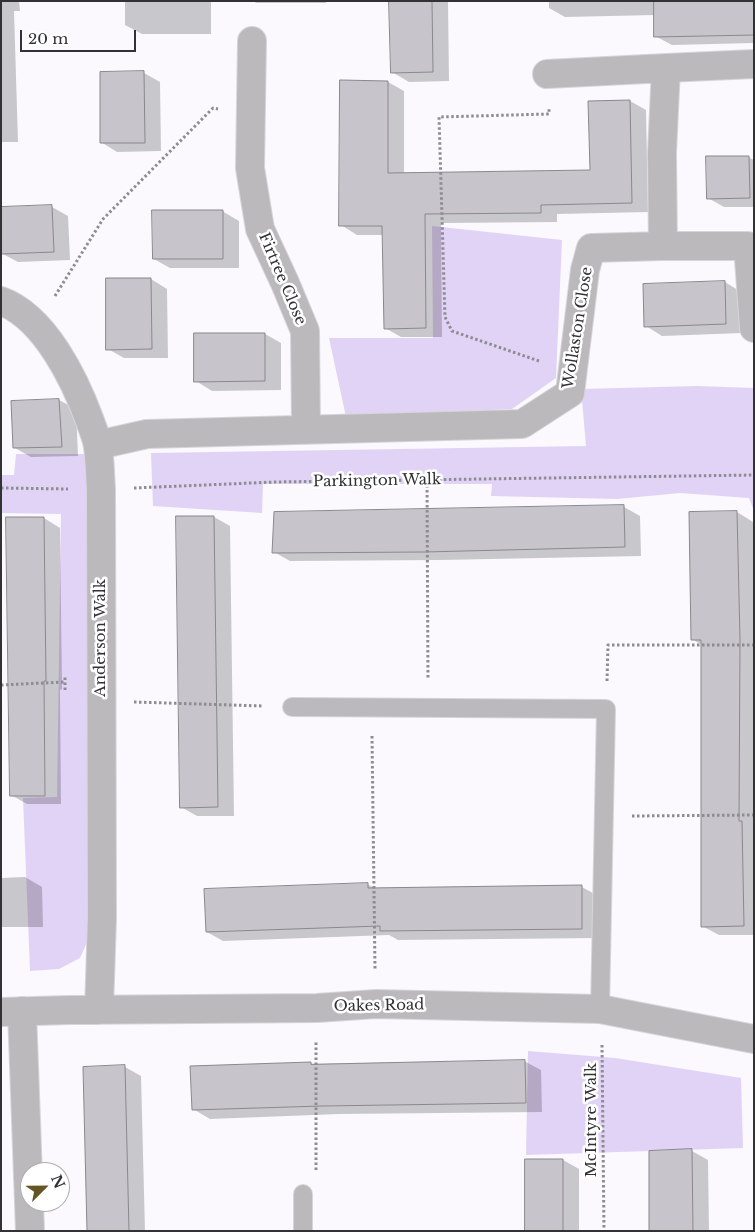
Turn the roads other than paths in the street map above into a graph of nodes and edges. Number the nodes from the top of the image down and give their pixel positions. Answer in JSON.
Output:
{"nodes":[{"id":1,"x":252,"y":41,"type":"dead end"},
{"id":2,"x":754,"y":64,"type":"edge"},
{"id":3,"x":666,"y":68,"type":"junction"},
{"id":4,"x":547,"y":74,"type":"road end"},
{"id":5,"x":662,"y":246,"type":"junction"},
{"id":6,"x":1,"y":301,"type":"edge"},
{"id":7,"x":754,"y":328,"type":"edge"},
{"id":8,"x":306,"y":429,"type":"junction"},
{"id":9,"x":98,"y":446,"type":"junction"},
{"id":10,"x":292,"y":707,"type":"road end"},
{"id":11,"x":600,"y":1009,"type":"junction"},
{"id":12,"x":99,"y":1010,"type":"junction"},
{"id":13,"x":11,"y":1012,"type":"edge"},
{"id":14,"x":754,"y":1039,"type":"edge"},
{"id":15,"x":303,"y":1194,"type":"road end"},
{"id":16,"x":30,"y":1231,"type":"edge"},
{"id":17,"x":304,"y":1231,"type":"edge"}],
"edges":[{"from":1,"to":8,"type":"street","name":"Firtree Close"},
{"from":2,"to":3,"type":"street"},
{"from":3,"to":4,"type":"street"},
{"from":3,"to":5,"type":"street"},
{"from":5,"to":7,"type":"street","name":"Wollaston Close"},
{"from":5,"to":8,"type":"street","name":"Wollaston Close"},
{"from":6,"to":9,"type":"street","name":"Anderson Walk"},
{"from":8,"to":9,"type":"street"},
{"from":9,"to":12,"type":"street","name":"Anderson Walk"},
{"from":10,"to":11,"type":"lane"},
{"from":11,"to":12,"type":"street","name":"Oakes Road"},
{"from":11,"to":14,"type":"street","name":"Oakes Road"},
{"from":12,"to":13,"type":"street","name":"Oakes Road"},
{"from":13,"to":16,"type":"street"},
{"from":15,"to":17,"type":"lane"}]}
